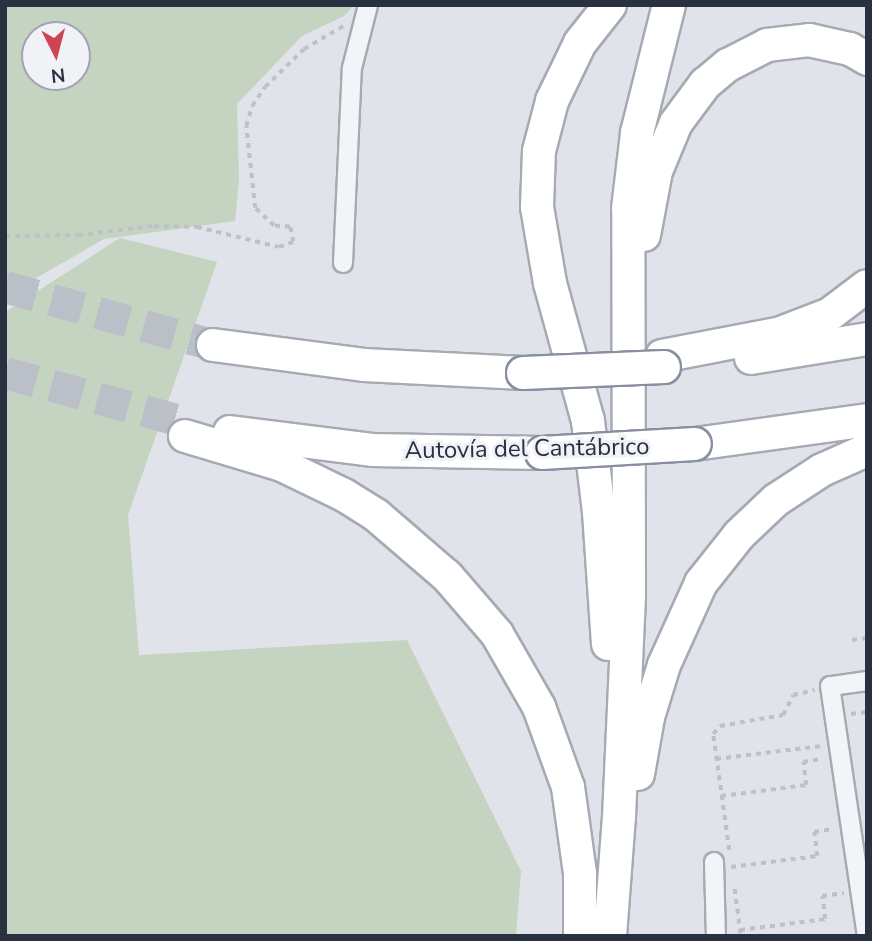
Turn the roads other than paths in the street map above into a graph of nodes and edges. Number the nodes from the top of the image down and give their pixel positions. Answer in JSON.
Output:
{"nodes":[{"id":1,"x":651,"y":5,"type":"edge"},
{"id":2,"x":669,"y":5,"type":"edge"},
{"id":3,"x":367,"y":10,"type":"edge"},
{"id":4,"x":604,"y":11,"type":"edge"},
{"id":5,"x":867,"y":59,"type":"edge"},
{"id":6,"x":343,"y":263,"type":"dead end"},
{"id":7,"x":867,"y":286,"type":"edge"},
{"id":8,"x":867,"y":339,"type":"edge"},
{"id":9,"x":213,"y":345,"type":"tunnel mouth"},
{"id":10,"x":630,"y":348,"type":"junction"},
{"id":11,"x":663,"y":361,"type":"junction"},
{"id":12,"x":867,"y":420,"type":"edge"},
{"id":13,"x":867,"y":450,"type":"edge"},
{"id":14,"x":608,"y":644,"type":"junction"},
{"id":15,"x":867,"y":681,"type":"edge"},
{"id":16,"x":723,"y":864,"type":"road end"},
{"id":17,"x":580,"y":936,"type":"edge"},
{"id":18,"x":592,"y":936,"type":"edge"},
{"id":19,"x":610,"y":936,"type":"edge"},
{"id":20,"x":619,"y":936,"type":"edge"},
{"id":21,"x":716,"y":936,"type":"edge"},
{"id":22,"x":867,"y":936,"type":"edge"}],
"edges":[{"from":1,"to":14,"type":"highway"},
{"from":2,"to":10,"type":"highway"},
{"from":3,"to":6,"type":"street"},
{"from":4,"to":14,"type":"highway"},
{"from":5,"to":10,"type":"highway"},
{"from":7,"to":11,"type":"highway"},
{"from":8,"to":11,"type":"highway"},
{"from":9,"to":11,"type":"highway","bridge":true},
{"from":10,"to":19,"type":"highway"},
{"from":12,"to":17,"type":"highway","name":"Autovía del Cantábrico","bridge":true},
{"from":13,"to":20,"type":"highway"},
{"from":14,"to":18,"type":"highway"},
{"from":15,"to":22,"type":"street"},
{"from":16,"to":21,"type":"street"}]}
